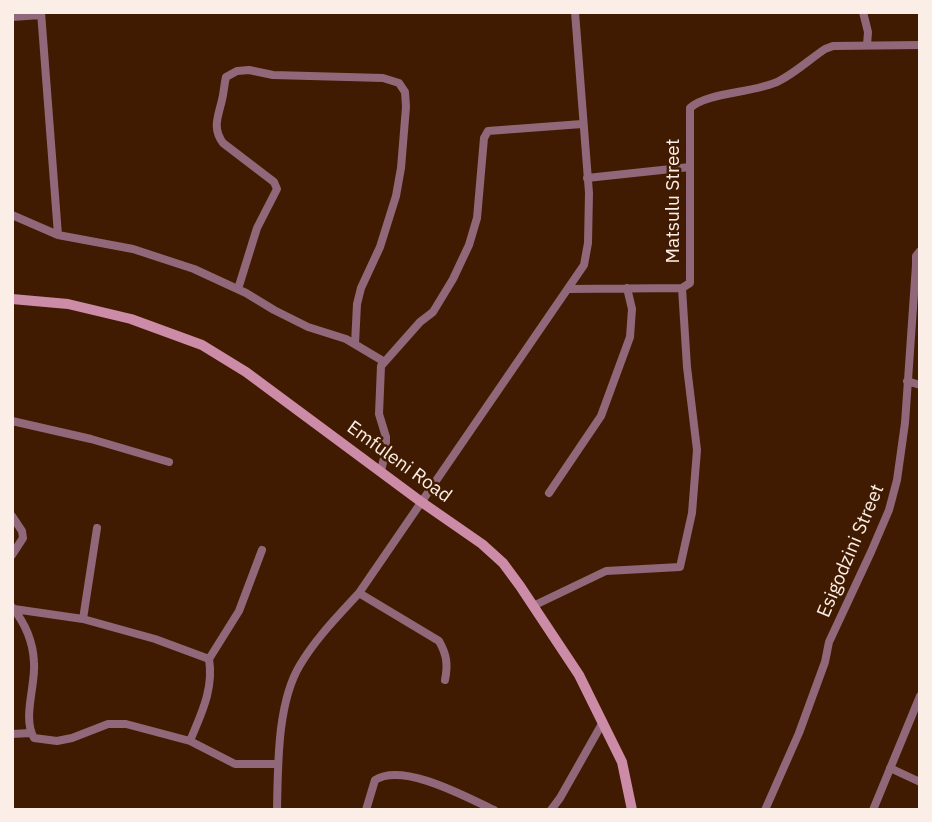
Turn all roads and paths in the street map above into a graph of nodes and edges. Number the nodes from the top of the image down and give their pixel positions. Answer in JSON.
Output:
{"nodes":[{"id":1,"x":575,"y":12,"type":"edge"},
{"id":2,"x":863,"y":12,"type":"edge"},
{"id":3,"x":41,"y":14,"type":"edge"},
{"id":4,"x":12,"y":17,"type":"edge"},
{"id":5,"x":867,"y":45,"type":"junction"},
{"id":6,"x":920,"y":45,"type":"edge"},
{"id":7,"x":582,"y":124,"type":"junction"},
{"id":8,"x":690,"y":167,"type":"junction"},
{"id":9,"x":587,"y":177,"type":"junction"},
{"id":10,"x":12,"y":215,"type":"edge"},
{"id":11,"x":58,"y":234,"type":"junction"},
{"id":12,"x":920,"y":251,"type":"edge"},
{"id":13,"x":627,"y":288,"type":"junction"},
{"id":14,"x":682,"y":288,"type":"junction"},
{"id":15,"x":238,"y":289,"type":"junction"},
{"id":16,"x":569,"y":289,"type":"junction"},
{"id":17,"x":12,"y":299,"type":"edge"},
{"id":18,"x":355,"y":344,"type":"junction"},
{"id":19,"x":383,"y":360,"type":"junction"},
{"id":20,"x":907,"y":381,"type":"junction"},
{"id":21,"x":920,"y":385,"type":"edge"},
{"id":22,"x":12,"y":421,"type":"edge"},
{"id":23,"x":169,"y":462,"type":"dead end"},
{"id":24,"x":381,"y":471,"type":"junction"},
{"id":25,"x":550,"y":493,"type":"dead end"},
{"id":26,"x":420,"y":501,"type":"junction"},
{"id":27,"x":12,"y":516,"type":"edge"},
{"id":28,"x":97,"y":528,"type":"dead end"},
{"id":29,"x":262,"y":550,"type":"dead end"},
{"id":30,"x":12,"y":555,"type":"edge"},
{"id":31,"x":359,"y":593,"type":"junction"},
{"id":32,"x":533,"y":606,"type":"junction"},
{"id":33,"x":13,"y":608,"type":"edge"},
{"id":34,"x":83,"y":619,"type":"junction"},
{"id":35,"x":209,"y":659,"type":"junction"},
{"id":36,"x":445,"y":680,"type":"dead end"},
{"id":37,"x":920,"y":696,"type":"edge"},
{"id":38,"x":603,"y":722,"type":"junction"},
{"id":39,"x":31,"y":733,"type":"junction"},
{"id":40,"x":12,"y":734,"type":"edge"},
{"id":41,"x":190,"y":741,"type":"junction"},
{"id":42,"x":278,"y":764,"type":"junction"},
{"id":43,"x":890,"y":768,"type":"junction"},
{"id":44,"x":920,"y":782,"type":"edge"},
{"id":45,"x":277,"y":810,"type":"edge"},
{"id":46,"x":366,"y":810,"type":"edge"},
{"id":47,"x":494,"y":810,"type":"edge"},
{"id":48,"x":551,"y":810,"type":"edge"},
{"id":49,"x":632,"y":810,"type":"edge"},
{"id":50,"x":765,"y":810,"type":"edge"},
{"id":51,"x":873,"y":810,"type":"edge"}],
"edges":[{"from":1,"to":7,"type":"street"},
{"from":2,"to":5,"type":"street"},
{"from":3,"to":4,"type":"street"},
{"from":3,"to":11,"type":"street"},
{"from":5,"to":6,"type":"street"},
{"from":5,"to":8,"type":"street","name":"Matsulu Street"},
{"from":7,"to":9,"type":"street"},
{"from":7,"to":19,"type":"street"},
{"from":8,"to":9,"type":"street"},
{"from":8,"to":14,"type":"street","name":"Matsulu Street"},
{"from":9,"to":16,"type":"street"},
{"from":10,"to":11,"type":"street"},
{"from":11,"to":15,"type":"street"},
{"from":12,"to":20,"type":"street","name":"Esigodzini Street"},
{"from":13,"to":14,"type":"street"},
{"from":13,"to":16,"type":"street"},
{"from":13,"to":25,"type":"street"},
{"from":14,"to":32,"type":"street"},
{"from":15,"to":18,"type":"street"},
{"from":15,"to":18,"type":"street"},
{"from":16,"to":26,"type":"street"},
{"from":17,"to":24,"type":"street","name":"Emfuleni Road"},
{"from":18,"to":19,"type":"street"},
{"from":19,"to":24,"type":"street"},
{"from":20,"to":21,"type":"street"},
{"from":20,"to":50,"type":"street","name":"Esigodzini Street"},
{"from":22,"to":23,"type":"street"},
{"from":24,"to":26,"type":"street","name":"Emfuleni Road"},
{"from":26,"to":31,"type":"street"},
{"from":26,"to":32,"type":"street","name":"Emfuleni Road"},
{"from":27,"to":30,"type":"street"},
{"from":28,"to":34,"type":"street"},
{"from":29,"to":35,"type":"street"},
{"from":31,"to":36,"type":"street"},
{"from":31,"to":42,"type":"street"},
{"from":32,"to":38,"type":"street","name":"Emfuleni Road"},
{"from":33,"to":34,"type":"street"},
{"from":33,"to":39,"type":"street"},
{"from":34,"to":35,"type":"street"},
{"from":35,"to":41,"type":"street"},
{"from":37,"to":43,"type":"street"},
{"from":38,"to":48,"type":"street"},
{"from":38,"to":49,"type":"street","name":"Emfuleni Road"},
{"from":39,"to":40,"type":"street"},
{"from":39,"to":41,"type":"street"},
{"from":41,"to":42,"type":"street"},
{"from":42,"to":45,"type":"street"},
{"from":43,"to":44,"type":"street"},
{"from":43,"to":51,"type":"street"},
{"from":46,"to":47,"type":"street"}]}
